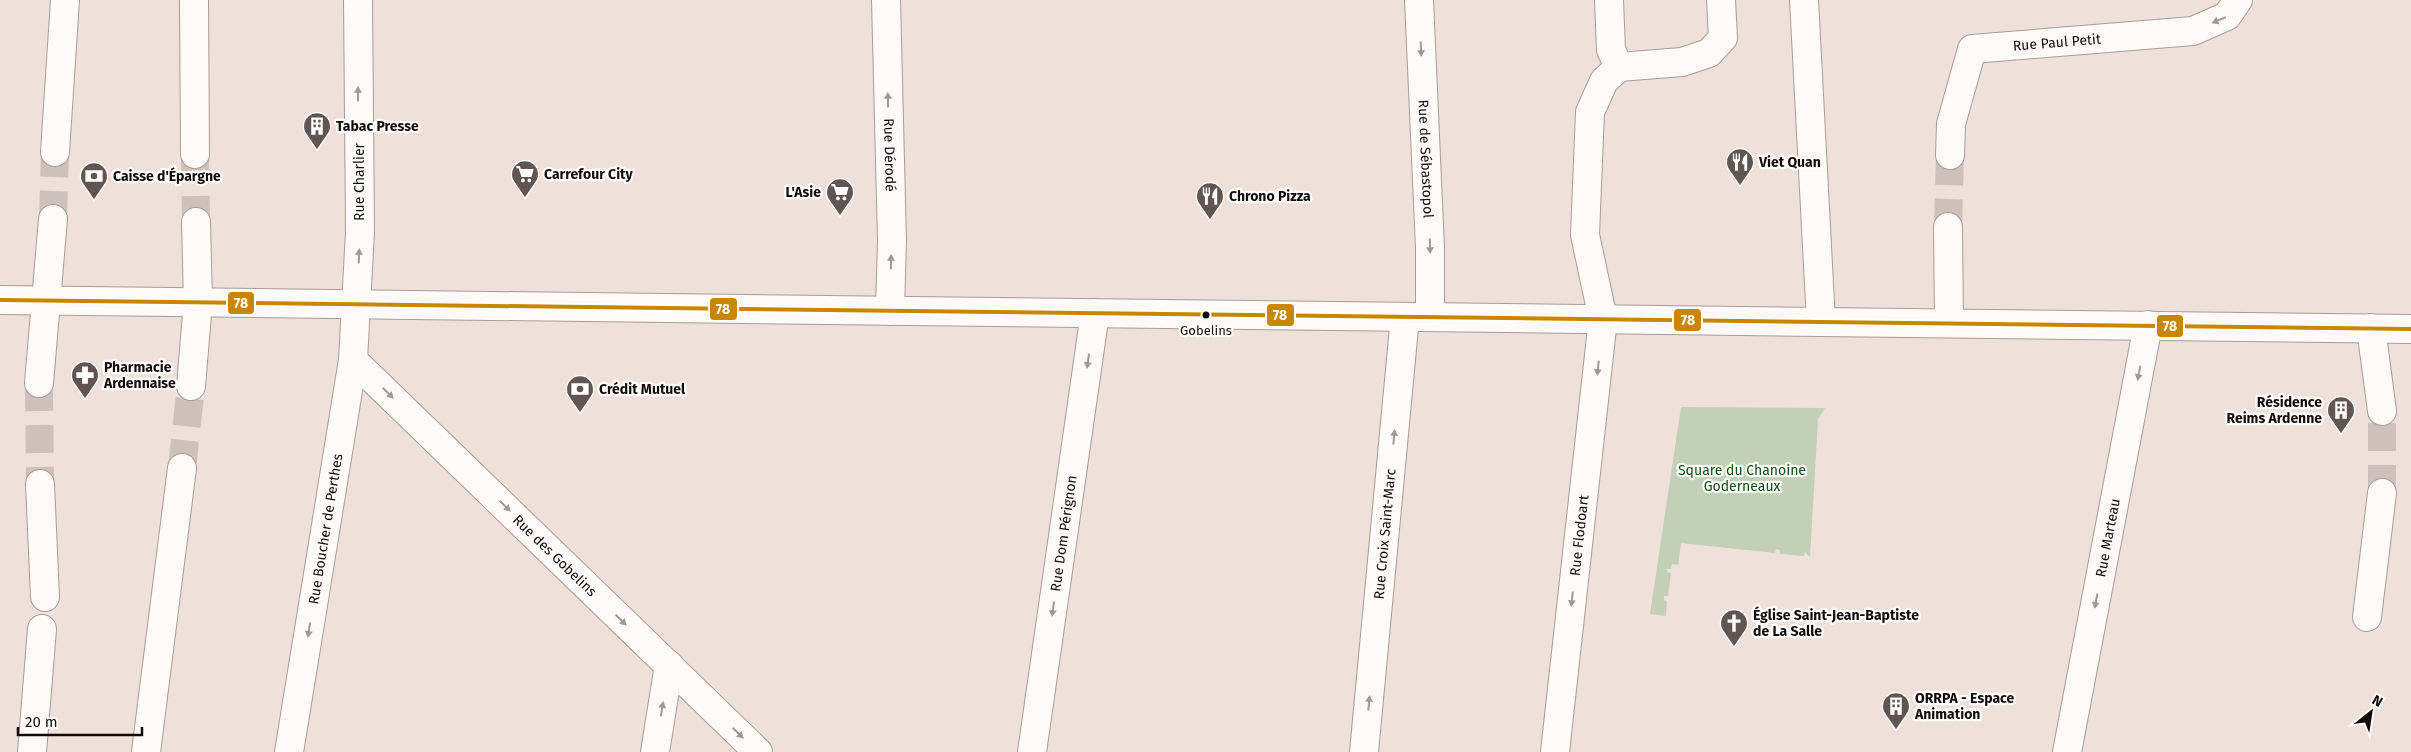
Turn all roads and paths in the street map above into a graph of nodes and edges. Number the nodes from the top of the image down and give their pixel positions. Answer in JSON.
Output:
{"nodes":[{"id":1,"x":65,"y":0,"type":"edge"},
{"id":2,"x":194,"y":0,"type":"edge"},
{"id":3,"x":358,"y":0,"type":"edge"},
{"id":4,"x":886,"y":0,"type":"edge"},
{"id":5,"x":1419,"y":0,"type":"edge"},
{"id":6,"x":1609,"y":0,"type":"edge"},
{"id":7,"x":1721,"y":0,"type":"edge"},
{"id":8,"x":1804,"y":0,"type":"edge"},
{"id":9,"x":2238,"y":0,"type":"edge"},
{"id":10,"x":1619,"y":67,"type":"junction"},
{"id":11,"x":54,"y":152,"type":"tunnel mouth"},
{"id":12,"x":195,"y":154,"type":"tunnel mouth"},
{"id":13,"x":1950,"y":155,"type":"tunnel mouth"},
{"id":14,"x":53,"y":220,"type":"tunnel mouth"},
{"id":15,"x":196,"y":222,"type":"tunnel mouth"},
{"id":16,"x":1948,"y":227,"type":"tunnel mouth"},
{"id":17,"x":0,"y":300,"type":"edge"},
{"id":18,"x":44,"y":300,"type":"junction"},
{"id":19,"x":198,"y":302,"type":"junction"},
{"id":20,"x":357,"y":305,"type":"junction"},
{"id":21,"x":890,"y":311,"type":"junction"},
{"id":22,"x":1096,"y":313,"type":"junction"},
{"id":23,"x":1418,"y":317,"type":"junction"},
{"id":24,"x":1603,"y":319,"type":"junction"},
{"id":25,"x":1821,"y":322,"type":"junction"},
{"id":26,"x":1949,"y":323,"type":"junction"},
{"id":27,"x":2148,"y":325,"type":"junction"},
{"id":28,"x":2371,"y":328,"type":"junction"},
{"id":29,"x":2411,"y":329,"type":"edge"},
{"id":30,"x":353,"y":360,"type":"junction"},
{"id":31,"x":39,"y":383,"type":"tunnel mouth"},
{"id":32,"x":191,"y":386,"type":"tunnel mouth"},
{"id":33,"x":2382,"y":411,"type":"tunnel mouth"},
{"id":34,"x":182,"y":468,"type":"tunnel mouth"},
{"id":35,"x":40,"y":484,"type":"tunnel mouth"},
{"id":36,"x":2382,"y":492,"type":"tunnel mouth"},
{"id":37,"x":45,"y":597,"type":"dead end"},
{"id":38,"x":2367,"y":617,"type":"dead end"},
{"id":39,"x":42,"y":629,"type":"dead end"},
{"id":40,"x":669,"y":665,"type":"junction"},
{"id":41,"x":32,"y":752,"type":"edge"},
{"id":42,"x":146,"y":752,"type":"edge"},
{"id":43,"x":289,"y":752,"type":"edge"},
{"id":44,"x":655,"y":752,"type":"edge"},
{"id":45,"x":758,"y":752,"type":"edge"},
{"id":46,"x":1032,"y":752,"type":"edge"},
{"id":47,"x":1364,"y":752,"type":"edge"},
{"id":48,"x":1555,"y":752,"type":"edge"},
{"id":49,"x":2067,"y":752,"type":"edge"}],
"edges":[{"from":1,"to":11,"type":"street"},
{"from":2,"to":12,"type":"street"},
{"from":20,"to":3,"type":"street","name":"Rue Charlier","one_way":true},
{"from":21,"to":4,"type":"street","name":"Rue Dérodé","one_way":true},
{"from":5,"to":23,"type":"street","name":"Rue de Sébastopol","one_way":true},
{"from":6,"to":10,"type":"street"},
{"from":7,"to":10,"type":"street"},
{"from":8,"to":25,"type":"street"},
{"from":9,"to":13,"type":"street","name":"Rue Paul Petit","one_way":true},
{"from":10,"to":24,"type":"street","name":"Rue Flodoart"},
{"from":14,"to":18,"type":"street"},
{"from":15,"to":19,"type":"street"},
{"from":16,"to":26,"type":"street"},
{"from":17,"to":18,"type":"street"},
{"from":18,"to":19,"type":"street"},
{"from":18,"to":31,"type":"street"},
{"from":19,"to":20,"type":"street"},
{"from":19,"to":32,"type":"street"},
{"from":20,"to":21,"type":"street"},
{"from":20,"to":30,"type":"street","name":"Rue Boucher de Perthes"},
{"from":21,"to":22,"type":"street"},
{"from":22,"to":23,"type":"street"},
{"from":22,"to":46,"type":"street","name":"Rue Dom Pérignon","one_way":true},
{"from":23,"to":24,"type":"street"},
{"from":47,"to":23,"type":"street","name":"Rue Croix Saint-Marc","one_way":true},
{"from":24,"to":25,"type":"street"},
{"from":24,"to":48,"type":"street","name":"Rue Flodoart","one_way":true},
{"from":25,"to":26,"type":"street"},
{"from":26,"to":27,"type":"street"},
{"from":27,"to":28,"type":"street"},
{"from":27,"to":49,"type":"street","name":"Rue Marteau","one_way":true},
{"from":28,"to":29,"type":"street"},
{"from":28,"to":33,"type":"street"},
{"from":30,"to":40,"type":"street","name":"Rue des Gobelins","one_way":true},
{"from":30,"to":43,"type":"street","name":"Rue Boucher de Perthes","one_way":true},
{"from":34,"to":42,"type":"street"},
{"from":35,"to":37,"type":"street"},
{"from":36,"to":38,"type":"street"},
{"from":39,"to":41,"type":"street"},
{"from":44,"to":40,"type":"street","one_way":true},
{"from":40,"to":45,"type":"street","name":"Rue des Gobelins","one_way":true}]}
